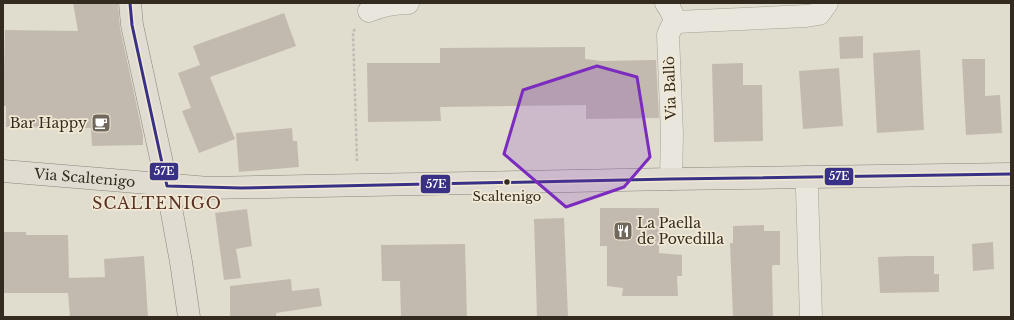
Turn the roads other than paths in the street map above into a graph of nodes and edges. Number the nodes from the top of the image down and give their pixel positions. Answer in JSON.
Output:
{"nodes":[{"id":1,"x":130,"y":3,"type":"edge"},
{"id":2,"x":408,"y":3,"type":"edge"},
{"id":3,"x":666,"y":3,"type":"edge"},
{"id":4,"x":827,"y":3,"type":"edge"},
{"id":5,"x":369,"y":11,"type":"road end"},
{"id":6,"x":676,"y":22,"type":"junction"},
{"id":7,"x":3,"y":171,"type":"edge"},
{"id":8,"x":1011,"y":174,"type":"edge"},
{"id":9,"x":805,"y":177,"type":"junction"},
{"id":10,"x":671,"y":179,"type":"junction"},
{"id":11,"x":167,"y":186,"type":"junction"},
{"id":12,"x":189,"y":317,"type":"edge"},
{"id":13,"x":811,"y":317,"type":"edge"}],
"edges":[{"from":1,"to":11,"type":"main road"},
{"from":2,"to":5,"type":"street"},
{"from":3,"to":6,"type":"street"},
{"from":4,"to":6,"type":"street"},
{"from":6,"to":10,"type":"street","name":"Via Ballò"},
{"from":7,"to":11,"type":"main road","name":"Via Scaltenigo"},
{"from":8,"to":9,"type":"main road"},
{"from":9,"to":10,"type":"main road"},
{"from":9,"to":13,"type":"street"},
{"from":10,"to":11,"type":"main road"},
{"from":11,"to":12,"type":"main road"}]}
